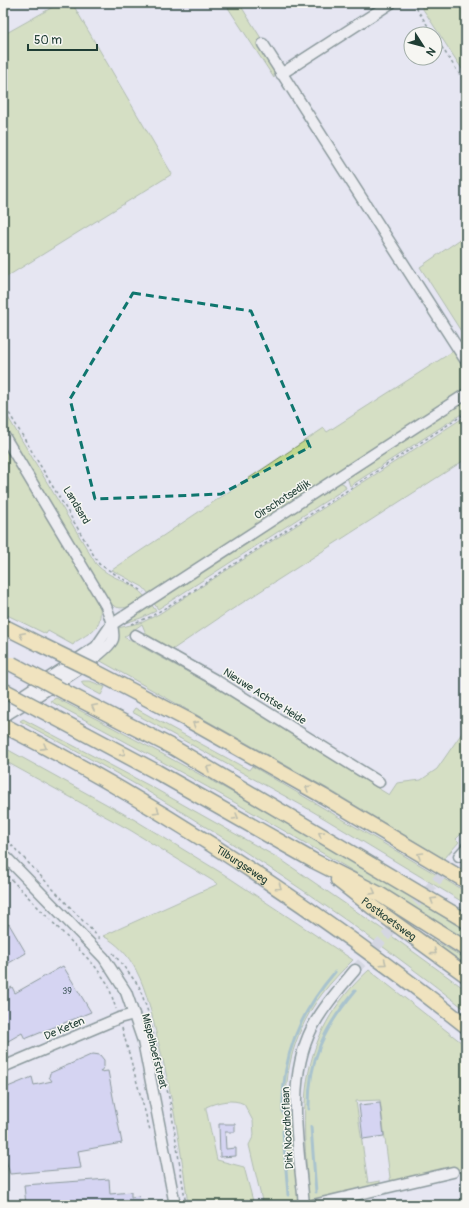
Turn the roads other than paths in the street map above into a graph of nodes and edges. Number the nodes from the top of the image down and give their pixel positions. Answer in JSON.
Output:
{"nodes":[{"id":1,"x":391,"y":3,"type":"edge"},
{"id":2,"x":263,"y":44,"type":"dead end"},
{"id":3,"x":281,"y":74,"type":"junction"},
{"id":4,"x":466,"y":360,"type":"edge"},
{"id":5,"x":466,"y":394,"type":"edge"},
{"id":6,"x":3,"y":434,"type":"edge"},
{"id":7,"x":111,"y":625,"type":"junction"},
{"id":8,"x":3,"y":626,"type":"edge"},
{"id":9,"x":135,"y":635,"type":"dead end"},
{"id":10,"x":7,"y":662,"type":"edge"},
{"id":11,"x":3,"y":690,"type":"edge"},
{"id":12,"x":3,"y":708,"type":"edge"},
{"id":13,"x":5,"y":723,"type":"edge"},
{"id":14,"x":380,"y":782,"type":"dead end"},
{"id":15,"x":3,"y":854,"type":"edge"},
{"id":16,"x":314,"y":861,"type":"junction"},
{"id":17,"x":466,"y":881,"type":"edge"},
{"id":18,"x":466,"y":921,"type":"edge"},
{"id":19,"x":466,"y":949,"type":"edge"},
{"id":20,"x":355,"y":970,"type":"tunnel mouth"},
{"id":21,"x":466,"y":975,"type":"edge"},
{"id":22,"x":134,"y":1014,"type":"junction"},
{"id":23,"x":466,"y":1026,"type":"edge"},
{"id":24,"x":3,"y":1067,"type":"edge"},
{"id":25,"x":454,"y":1172,"type":"dead end"},
{"id":26,"x":175,"y":1205,"type":"edge"},
{"id":27,"x":304,"y":1205,"type":"edge"},
{"id":28,"x":313,"y":1205,"type":"edge"}],
"edges":[{"from":1,"to":3,"type":"street"},
{"from":2,"to":3,"type":"street"},
{"from":3,"to":4,"type":"street"},
{"from":5,"to":7,"type":"street","name":"Oirschotsedijk"},
{"from":6,"to":7,"type":"street"},
{"from":7,"to":12,"type":"street","name":"Oirschotsedijk"},
{"from":7,"to":13,"type":"street"},
{"from":17,"to":8,"type":"highway","one_way":true,"bridge":true},
{"from":9,"to":14,"type":"street","name":"Nieuwe Achtse Heide"},
{"from":18,"to":10,"type":"highway","one_way":true,"bridge":true},
{"from":11,"to":16,"type":"highway","one_way":true,"bridge":true},
{"from":13,"to":23,"type":"highway","name":"Tilburgseweg","one_way":true},
{"from":15,"to":22,"type":"street","name":"Mispelhoefstraat"},
{"from":16,"to":19,"type":"highway","one_way":true},
{"from":16,"to":21,"type":"highway","name":"Postkoetsweg","one_way":true},
{"from":20,"to":27,"type":"street","name":"Dirk Noordhoflaan"},
{"from":22,"to":24,"type":"street","name":"De Keten"},
{"from":22,"to":26,"type":"street","name":"Mispelhoefstraat"},
{"from":25,"to":28,"type":"street"}]}
